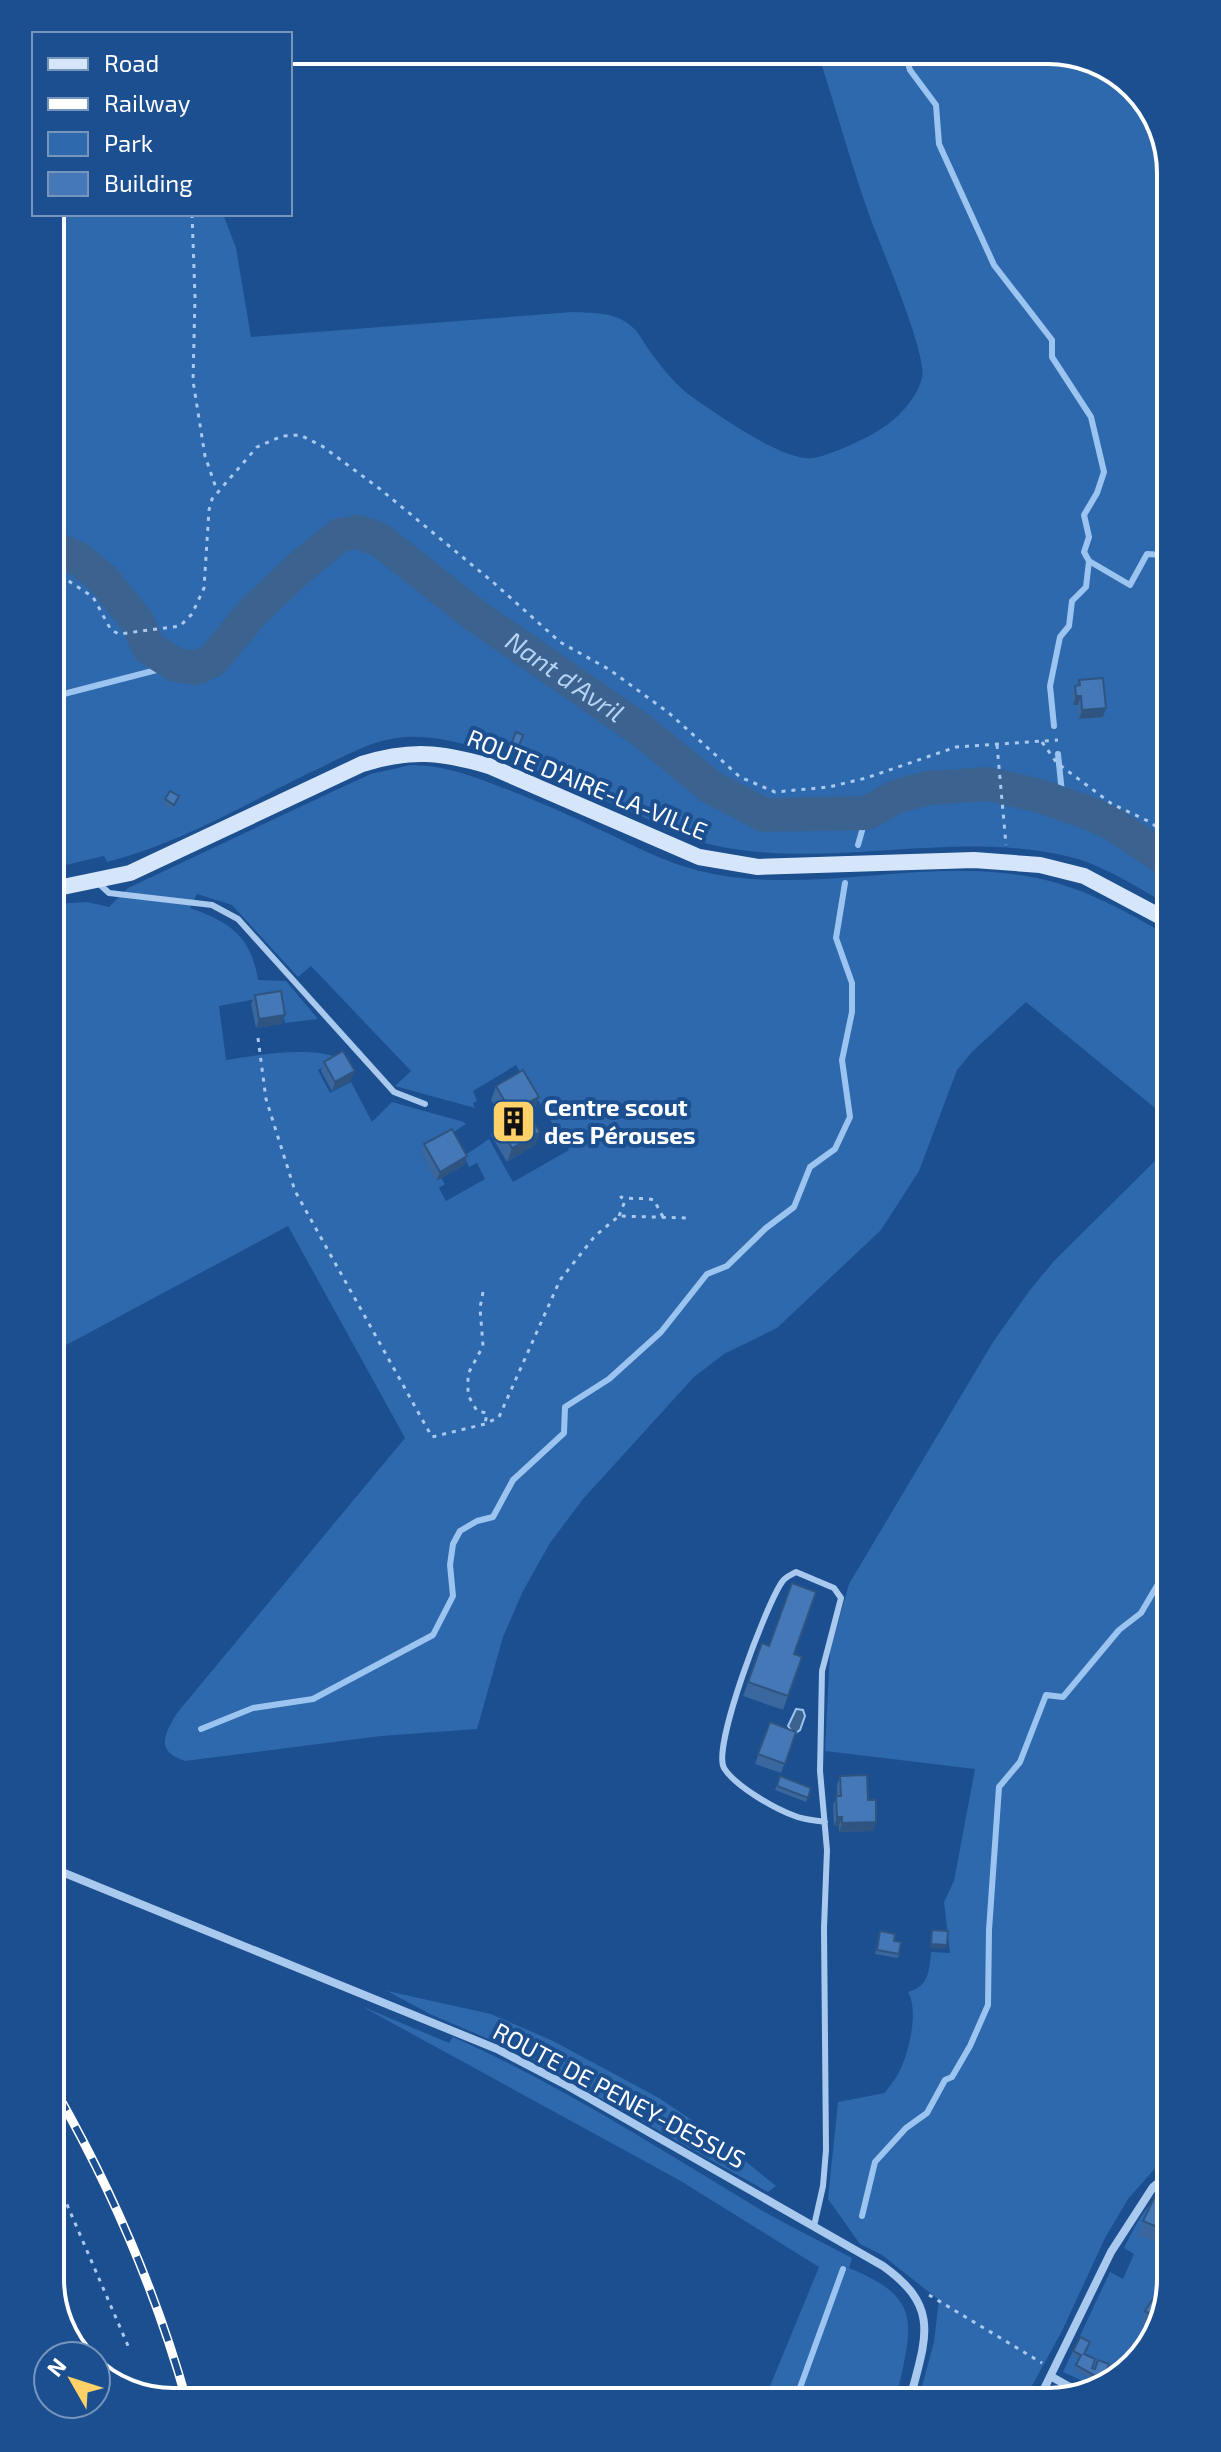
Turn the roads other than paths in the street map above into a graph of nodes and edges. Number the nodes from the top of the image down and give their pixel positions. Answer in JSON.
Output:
{"nodes":[{"id":1,"x":97,"y":882,"type":"junction"},
{"id":2,"x":64,"y":887,"type":"edge"},
{"id":3,"x":1157,"y":915,"type":"edge"},
{"id":4,"x":425,"y":1104,"type":"dead end"},
{"id":5,"x":825,"y":1822,"type":"junction"},
{"id":6,"x":64,"y":1873,"type":"edge"},
{"id":7,"x":1157,"y":2184,"type":"edge"},
{"id":8,"x":814,"y":2226,"type":"junction"},
{"id":9,"x":1052,"y":2377,"type":"junction"},
{"id":10,"x":1068,"y":2386,"type":"edge"},
{"id":11,"x":913,"y":2388,"type":"edge"},
{"id":12,"x":1045,"y":2388,"type":"edge"}],
"edges":[{"from":1,"to":2,"type":"street","name":"ROUTE D'AIRE-LA-VILLE"},
{"from":1,"to":3,"type":"street","name":"ROUTE D'AIRE-LA-VILLE"},
{"from":1,"to":4,"type":"lane"},
{"from":5,"to":5,"type":"lane"},
{"from":5,"to":8,"type":"lane"},
{"from":6,"to":8,"type":"street","name":"ROUTE DE PENEY-DESSUS"},
{"from":7,"to":9,"type":"street"},
{"from":8,"to":11,"type":"street","name":"ROUTE DE PENEY-DESSUS"},
{"from":9,"to":10,"type":"street"},
{"from":9,"to":12,"type":"street"}]}
